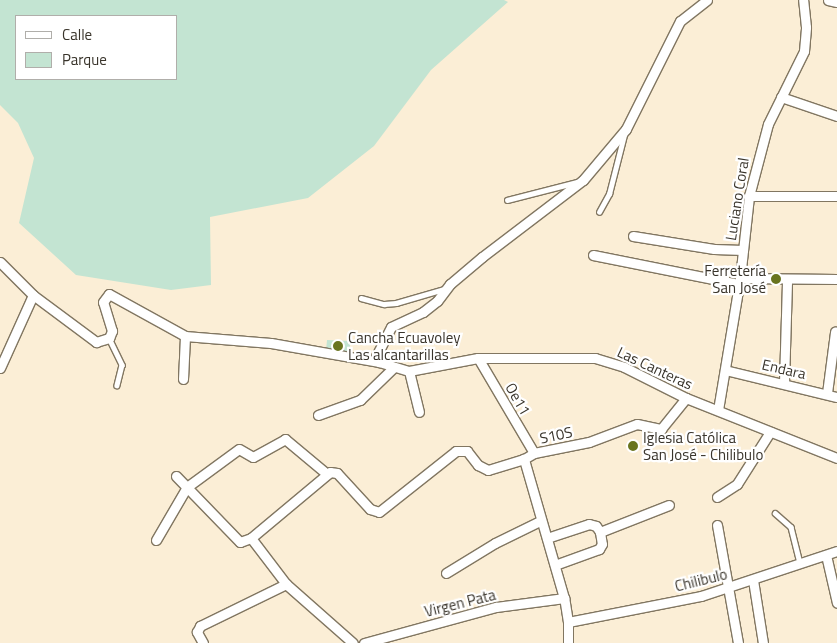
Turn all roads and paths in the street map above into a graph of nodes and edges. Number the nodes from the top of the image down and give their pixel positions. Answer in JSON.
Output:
{"nodes":[{"id":1,"x":707,"y":0,"type":"edge"},
{"id":2,"x":804,"y":0,"type":"edge"},
{"id":3,"x":828,"y":0,"type":"edge"},
{"id":4,"x":837,"y":2,"type":"edge"},
{"id":5,"x":781,"y":97,"type":"junction"},
{"id":6,"x":837,"y":116,"type":"edge"},
{"id":7,"x":626,"y":129,"type":"junction"},
{"id":8,"x":583,"y":180,"type":"junction"},
{"id":9,"x":749,"y":196,"type":"junction"},
{"id":10,"x":837,"y":196,"type":"edge"},
{"id":11,"x":507,"y":200,"type":"dead end"},
{"id":12,"x":598,"y":212,"type":"dead end"},
{"id":13,"x":633,"y":236,"type":"dead end"},
{"id":14,"x":743,"y":250,"type":"junction"},
{"id":15,"x":592,"y":255,"type":"dead end"},
{"id":16,"x":0,"y":262,"type":"edge"},
{"id":17,"x":787,"y":279,"type":"junction"},
{"id":18,"x":837,"y":279,"type":"edge"},
{"id":19,"x":739,"y":281,"type":"junction"},
{"id":20,"x":446,"y":290,"type":"junction"},
{"id":21,"x":33,"y":295,"type":"junction"},
{"id":22,"x":361,"y":298,"type":"dead end"},
{"id":23,"x":835,"y":332,"type":"dead end"},
{"id":24,"x":185,"y":336,"type":"junction"},
{"id":25,"x":109,"y":338,"type":"junction"},
{"id":26,"x":478,"y":358,"type":"junction"},
{"id":27,"x":379,"y":362,"type":"junction"},
{"id":28,"x":0,"y":368,"type":"edge"},
{"id":29,"x":393,"y":368,"type":"junction"},
{"id":30,"x":725,"y":370,"type":"junction"},
{"id":31,"x":409,"y":371,"type":"junction"},
{"id":32,"x":183,"y":379,"type":"dead end"},
{"id":33,"x":784,"y":383,"type":"junction"},
{"id":34,"x":117,"y":385,"type":"dead end"},
{"id":35,"x":827,"y":393,"type":"junction"},
{"id":36,"x":837,"y":397,"type":"edge"},
{"id":37,"x":686,"y":398,"type":"junction"},
{"id":38,"x":718,"y":410,"type":"junction"},
{"id":39,"x":419,"y":412,"type":"dead end"},
{"id":40,"x":318,"y":415,"type":"dead end"},
{"id":41,"x":770,"y":432,"type":"junction"},
{"id":42,"x":534,"y":454,"type":"junction"},
{"id":43,"x":837,"y":458,"type":"edge"},
{"id":44,"x":524,"y":459,"type":"junction"},
{"id":45,"x":326,"y":474,"type":"junction"},
{"id":46,"x":176,"y":476,"type":"dead end"},
{"id":47,"x":186,"y":487,"type":"junction"},
{"id":48,"x":717,"y":497,"type":"dead end"},
{"id":49,"x":669,"y":505,"type":"dead end"},
{"id":50,"x":775,"y":513,"type":"dead end"},
{"id":51,"x":540,"y":522,"type":"junction"},
{"id":52,"x":717,"y":525,"type":"dead end"},
{"id":53,"x":600,"y":532,"type":"junction"},
{"id":54,"x":251,"y":538,"type":"junction"},
{"id":55,"x":547,"y":538,"type":"junction"},
{"id":56,"x":156,"y":540,"type":"dead end"},
{"id":57,"x":837,"y":551,"type":"edge"},
{"id":58,"x":826,"y":555,"type":"junction"},
{"id":59,"x":800,"y":564,"type":"junction"},
{"id":60,"x":555,"y":565,"type":"junction"},
{"id":61,"x":446,"y":573,"type":"dead end"},
{"id":62,"x":753,"y":580,"type":"junction"},
{"id":63,"x":286,"y":584,"type":"junction"},
{"id":64,"x":728,"y":588,"type":"junction"},
{"id":65,"x":564,"y":598,"type":"junction"},
{"id":66,"x":837,"y":603,"type":"edge"},
{"id":67,"x":568,"y":622,"type":"junction"},
{"id":68,"x":203,"y":643,"type":"edge"},
{"id":69,"x":352,"y":643,"type":"edge"},
{"id":70,"x":364,"y":643,"type":"edge"},
{"id":71,"x":568,"y":643,"type":"edge"},
{"id":72,"x":738,"y":643,"type":"edge"},
{"id":73,"x":763,"y":643,"type":"edge"}],
"edges":[{"from":1,"to":7,"type":"street"},
{"from":2,"to":5,"type":"street","name":"Luciano Coral"},
{"from":3,"to":4,"type":"street"},
{"from":5,"to":6,"type":"street"},
{"from":5,"to":9,"type":"street","name":"Luciano Coral"},
{"from":7,"to":8,"type":"street"},
{"from":7,"to":12,"type":"lane"},
{"from":8,"to":11,"type":"lane"},
{"from":8,"to":20,"type":"street"},
{"from":9,"to":10,"type":"street"},
{"from":9,"to":14,"type":"street","name":"Luciano Coral"},
{"from":13,"to":14,"type":"street"},
{"from":14,"to":19,"type":"street","name":"Luciano Coral"},
{"from":15,"to":19,"type":"street"},
{"from":16,"to":21,"type":"street"},
{"from":17,"to":18,"type":"street"},
{"from":17,"to":19,"type":"street"},
{"from":17,"to":33,"type":"street"},
{"from":19,"to":30,"type":"street","name":"Luciano Coral"},
{"from":20,"to":22,"type":"lane"},
{"from":20,"to":27,"type":"street"},
{"from":21,"to":25,"type":"street"},
{"from":21,"to":28,"type":"street"},
{"from":23,"to":35,"type":"street"},
{"from":24,"to":25,"type":"street"},
{"from":24,"to":27,"type":"street","name":"Las Canteras"},
{"from":24,"to":32,"type":"street"},
{"from":25,"to":34,"type":"lane"},
{"from":26,"to":31,"type":"street","name":"Las Canteras"},
{"from":26,"to":37,"type":"street","name":"Las Canteras"},
{"from":26,"to":42,"type":"street","name":"Oe11"},
{"from":27,"to":29,"type":"street","name":"Las Canteras"},
{"from":29,"to":31,"type":"street","name":"Las Canteras"},
{"from":29,"to":40,"type":"street"},
{"from":30,"to":33,"type":"street","name":"Endara"},
{"from":30,"to":38,"type":"street","name":"Luciano Coral"},
{"from":31,"to":39,"type":"street"},
{"from":33,"to":35,"type":"street","name":"Endara"},
{"from":35,"to":36,"type":"street","name":"Endara"},
{"from":37,"to":38,"type":"street","name":"Las Canteras"},
{"from":37,"to":42,"type":"street","name":"S10S"},
{"from":38,"to":41,"type":"street","name":"Las Canteras"},
{"from":41,"to":43,"type":"street","name":"Las Canteras"},
{"from":41,"to":48,"type":"street"},
{"from":42,"to":44,"type":"street","name":"S10S"},
{"from":44,"to":45,"type":"street"},
{"from":44,"to":51,"type":"street","name":"S10S"},
{"from":45,"to":47,"type":"street"},
{"from":45,"to":54,"type":"street"},
{"from":46,"to":47,"type":"street"},
{"from":47,"to":54,"type":"street"},
{"from":47,"to":56,"type":"street"},
{"from":49,"to":53,"type":"street"},
{"from":50,"to":59,"type":"lane"},
{"from":51,"to":55,"type":"street","name":"S10S"},
{"from":51,"to":61,"type":"street"},
{"from":52,"to":64,"type":"street"},
{"from":53,"to":55,"type":"street"},
{"from":53,"to":60,"type":"street"},
{"from":54,"to":63,"type":"street"},
{"from":55,"to":60,"type":"street","name":"S10S"},
{"from":57,"to":58,"type":"street","name":"Chilibulo"},
{"from":58,"to":59,"type":"street","name":"Chilibulo"},
{"from":58,"to":66,"type":"street"},
{"from":59,"to":62,"type":"street","name":"Chilibulo"},
{"from":60,"to":65,"type":"street","name":"S10S"},
{"from":62,"to":64,"type":"street","name":"Chilibulo"},
{"from":62,"to":73,"type":"street"},
{"from":63,"to":68,"type":"street"},
{"from":63,"to":69,"type":"street"},
{"from":64,"to":67,"type":"street","name":"Chilibulo"},
{"from":64,"to":72,"type":"street"},
{"from":65,"to":67,"type":"street","name":"S10S"},
{"from":65,"to":70,"type":"street","name":"Virgen Pata"},
{"from":67,"to":71,"type":"street","name":"S10S"}]}
